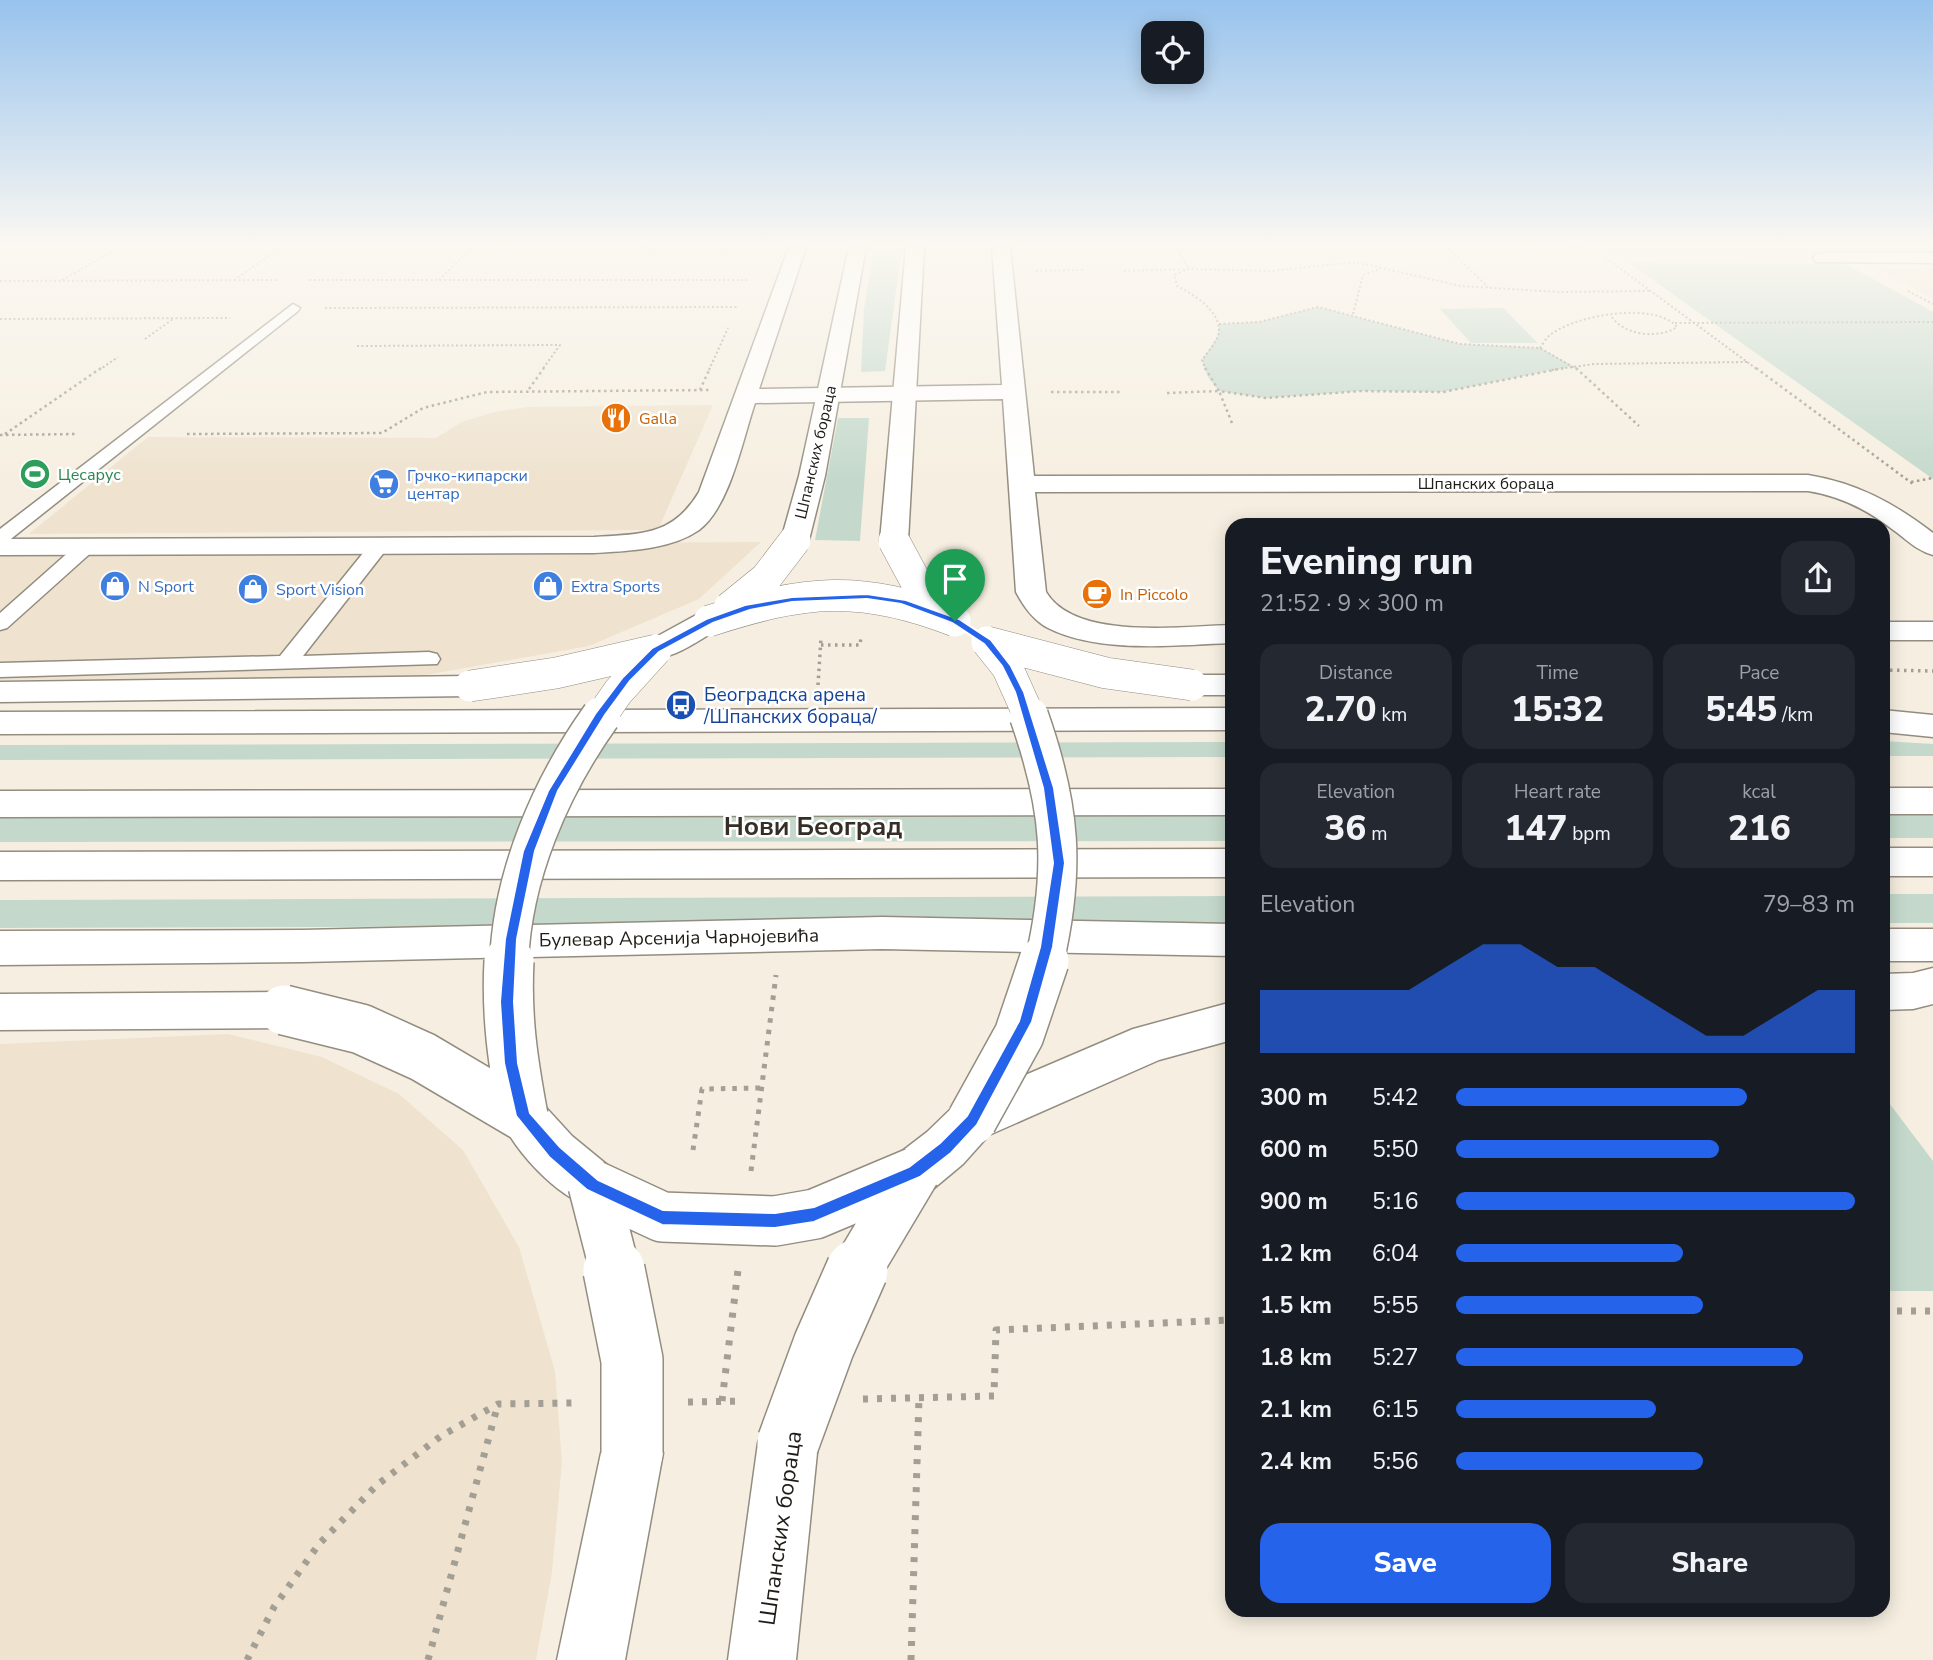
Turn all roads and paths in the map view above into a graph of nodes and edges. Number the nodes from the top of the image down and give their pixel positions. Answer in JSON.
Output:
{"nodes":[{"id":1,"x":165,"y":324,"type":"edge"},
{"id":2,"x":271,"y":324,"type":"edge"},
{"id":3,"x":771,"y":324,"type":"edge"},
{"id":4,"x":842,"y":324,"type":"edge"},
{"id":5,"x":909,"y":324,"type":"edge"},
{"id":6,"x":1007,"y":324,"type":"edge"},
{"id":7,"x":1219,"y":324,"type":"edge"},
{"id":8,"x":1390,"y":324,"type":"edge"},
{"id":9,"x":1571,"y":324,"type":"edge"},
{"id":10,"x":1619,"y":324,"type":"edge"},
{"id":11,"x":1676,"y":324,"type":"edge"},
{"id":12,"x":1696,"y":324,"type":"edge"},
{"id":13,"x":145,"y":339,"type":"dead end"},
{"id":14,"x":357,"y":346,"type":"dead end"},
{"id":15,"x":1540,"y":348,"type":"junction"},
{"id":16,"x":118,"y":357,"type":"dead end"},
{"id":17,"x":1747,"y":362,"type":"junction"},
{"id":18,"x":1573,"y":366,"type":"junction"},
{"id":19,"x":528,"y":390,"type":"junction"},
{"id":20,"x":1219,"y":391,"type":"junction"},
{"id":21,"x":1012,"y":392,"type":"junction"},
{"id":22,"x":1121,"y":392,"type":"dead end"},
{"id":23,"x":747,"y":393,"type":"junction"},
{"id":24,"x":1167,"y":393,"type":"dead end"},
{"id":25,"x":904,"y":394,"type":"junction"},
{"id":26,"x":828,"y":395,"type":"junction"},
{"id":27,"x":1232,"y":424,"type":"dead end"},
{"id":28,"x":1639,"y":426,"type":"dead end"},
{"id":29,"x":132,"y":434,"type":"junction"},
{"id":30,"x":2,"y":435,"type":"edge"},
{"id":31,"x":1933,"y":478,"type":"edge"},
{"id":32,"x":1910,"y":482,"type":"junction"},
{"id":33,"x":1020,"y":484,"type":"junction"},
{"id":34,"x":1918,"y":487,"type":"dead end"},
{"id":35,"x":0,"y":538,"type":"edge"},
{"id":36,"x":87,"y":546,"type":"junction"},
{"id":37,"x":379,"y":546,"type":"junction"},
{"id":38,"x":0,"y":547,"type":"edge"},
{"id":39,"x":1933,"y":547,"type":"edge"},
{"id":40,"x":709,"y":621,"type":"junction"},
{"id":41,"x":0,"y":624,"type":"edge"},
{"id":42,"x":971,"y":631,"type":"junction"},
{"id":43,"x":1890,"y":631,"type":"edge"},
{"id":44,"x":1933,"y":631,"type":"edge"},
{"id":45,"x":1225,"y":634,"type":"edge"},
{"id":46,"x":821,"y":645,"type":"dead end"},
{"id":47,"x":860,"y":645,"type":"dead end"},
{"id":48,"x":656,"y":650,"type":"junction"},
{"id":49,"x":429,"y":659,"type":"dead end"},
{"id":50,"x":287,"y":662,"type":"junction"},
{"id":51,"x":0,"y":670,"type":"edge"},
{"id":52,"x":1890,"y":670,"type":"edge"},
{"id":53,"x":1933,"y":671,"type":"edge"},
{"id":54,"x":1225,"y":685,"type":"edge"},
{"id":55,"x":0,"y":692,"type":"edge"},
{"id":56,"x":1225,"y":719,"type":"edge"},
{"id":57,"x":1890,"y":722,"type":"edge"},
{"id":58,"x":0,"y":723,"type":"edge"},
{"id":59,"x":1933,"y":726,"type":"edge"},
{"id":60,"x":1890,"y":801,"type":"edge"},
{"id":61,"x":1933,"y":801,"type":"edge"},
{"id":62,"x":1225,"y":802,"type":"edge"},
{"id":63,"x":0,"y":804,"type":"edge"},
{"id":64,"x":1890,"y":862,"type":"edge"},
{"id":65,"x":1933,"y":862,"type":"edge"},
{"id":66,"x":1225,"y":863,"type":"edge"},
{"id":67,"x":0,"y":866,"type":"edge"},
{"id":68,"x":1225,"y":940,"type":"edge"},
{"id":69,"x":1890,"y":945,"type":"edge"},
{"id":70,"x":1933,"y":945,"type":"edge"},
{"id":71,"x":0,"y":948,"type":"edge"},
{"id":72,"x":1933,"y":986,"type":"edge"},
{"id":73,"x":1890,"y":992,"type":"edge"},
{"id":74,"x":0,"y":1012,"type":"edge"},
{"id":75,"x":1225,"y":1023,"type":"edge"},
{"id":76,"x":762,"y":1088,"type":"dead end"},
{"id":77,"x":523,"y":1116,"type":"junction"},
{"id":78,"x":972,"y":1120,"type":"junction"},
{"id":79,"x":693,"y":1150,"type":"dead end"},
{"id":80,"x":915,"y":1172,"type":"junction"},
{"id":81,"x":593,"y":1185,"type":"junction"},
{"id":82,"x":1890,"y":1311,"type":"edge"},
{"id":83,"x":1933,"y":1311,"type":"edge"},
{"id":84,"x":1225,"y":1320,"type":"edge"},
{"id":85,"x":919,"y":1398,"type":"junction"},
{"id":86,"x":853,"y":1399,"type":"dead end"},
{"id":87,"x":680,"y":1402,"type":"dead end"},
{"id":88,"x":582,"y":1403,"type":"dead end"},
{"id":89,"x":498,"y":1404,"type":"junction"},
{"id":90,"x":768,"y":1422,"type":"junction"},
{"id":91,"x":247,"y":1660,"type":"edge"},
{"id":92,"x":428,"y":1660,"type":"edge"},
{"id":93,"x":591,"y":1660,"type":"edge"},
{"id":94,"x":762,"y":1660,"type":"edge"},
{"id":95,"x":911,"y":1660,"type":"edge"}],
"edges":[{"from":1,"to":13,"type":"path"},
{"from":2,"to":29,"type":"lane"},
{"from":3,"to":23,"type":"main road"},
{"from":4,"to":26,"type":"main road","name":"Шпанских бораца"},
{"from":5,"to":25,"type":"main road"},
{"from":6,"to":21,"type":"main road"},
{"from":7,"to":20,"type":"path"},
{"from":8,"to":15,"type":"path"},
{"from":9,"to":15,"type":"path"},
{"from":10,"to":11,"type":"path"},
{"from":12,"to":17,"type":"path"},
{"from":14,"to":19,"type":"path"},
{"from":15,"to":18,"type":"path"},
{"from":16,"to":30,"type":"path"},
{"from":17,"to":18,"type":"path"},
{"from":17,"to":32,"type":"path"},
{"from":18,"to":20,"type":"path"},
{"from":18,"to":28,"type":"path"},
{"from":19,"to":23,"type":"path"},
{"from":19,"to":29,"type":"path"},
{"from":20,"to":24,"type":"path"},
{"from":20,"to":27,"type":"path"},
{"from":21,"to":22,"type":"path"},
{"from":21,"to":25,"type":"main road"},
{"from":21,"to":33,"type":"main road"},
{"from":23,"to":26,"type":"main road"},
{"from":23,"to":37,"type":"main road"},
{"from":25,"to":26,"type":"main road"},
{"from":25,"to":42,"type":"main road","bridge":true},
{"from":26,"to":40,"type":"main road","name":"Шпанских бораца","bridge":true},
{"from":29,"to":30,"type":"path"},
{"from":29,"to":35,"type":"lane"},
{"from":31,"to":32,"type":"path"},
{"from":32,"to":34,"type":"path"},
{"from":33,"to":39,"type":"main road","name":"Шпанских бораца"},
{"from":33,"to":45,"type":"main road"},
{"from":36,"to":37,"type":"main road"},
{"from":36,"to":38,"type":"main road"},
{"from":36,"to":41,"type":"lane"},
{"from":37,"to":50,"type":"lane"},
{"from":40,"to":42,"type":"main road","bridge":true},
{"from":40,"to":48,"type":"main road"},
{"from":42,"to":54,"type":"main road","bridge":true},
{"from":42,"to":78,"type":"main road","bridge":true},
{"from":43,"to":44,"type":"main road"},
{"from":46,"to":47,"type":"path"},
{"from":48,"to":55,"type":"main road","bridge":true},
{"from":48,"to":77,"type":"main road","bridge":true},
{"from":49,"to":50,"type":"lane"},
{"from":50,"to":51,"type":"lane"},
{"from":52,"to":53,"type":"path"},
{"from":56,"to":58,"type":"main road"},
{"from":57,"to":59,"type":"main road"},
{"from":60,"to":61,"type":"main road"},
{"from":62,"to":63,"type":"main road"},
{"from":64,"to":65,"type":"main road"},
{"from":66,"to":67,"type":"main road"},
{"from":68,"to":71,"type":"main road","name":"Булевар Арсенија Чарнојевића"},
{"from":69,"to":70,"type":"main road"},
{"from":72,"to":73,"type":"main road"},
{"from":74,"to":77,"type":"main road","bridge":true},
{"from":75,"to":78,"type":"main road"},
{"from":76,"to":79,"type":"path"},
{"from":77,"to":81,"type":"main road"},
{"from":78,"to":80,"type":"main road"},
{"from":80,"to":81,"type":"main road","bridge":true},
{"from":80,"to":90,"type":"main road","name":"Шпанских бораца","bridge":true},
{"from":81,"to":93,"type":"main road","bridge":true},
{"from":82,"to":83,"type":"path"},
{"from":84,"to":85,"type":"path"},
{"from":85,"to":86,"type":"path"},
{"from":85,"to":95,"type":"path"},
{"from":87,"to":90,"type":"path"},
{"from":88,"to":89,"type":"path"},
{"from":89,"to":91,"type":"path"},
{"from":89,"to":92,"type":"path"},
{"from":90,"to":94,"type":"main road","name":"Шпанских бораца"}]}
